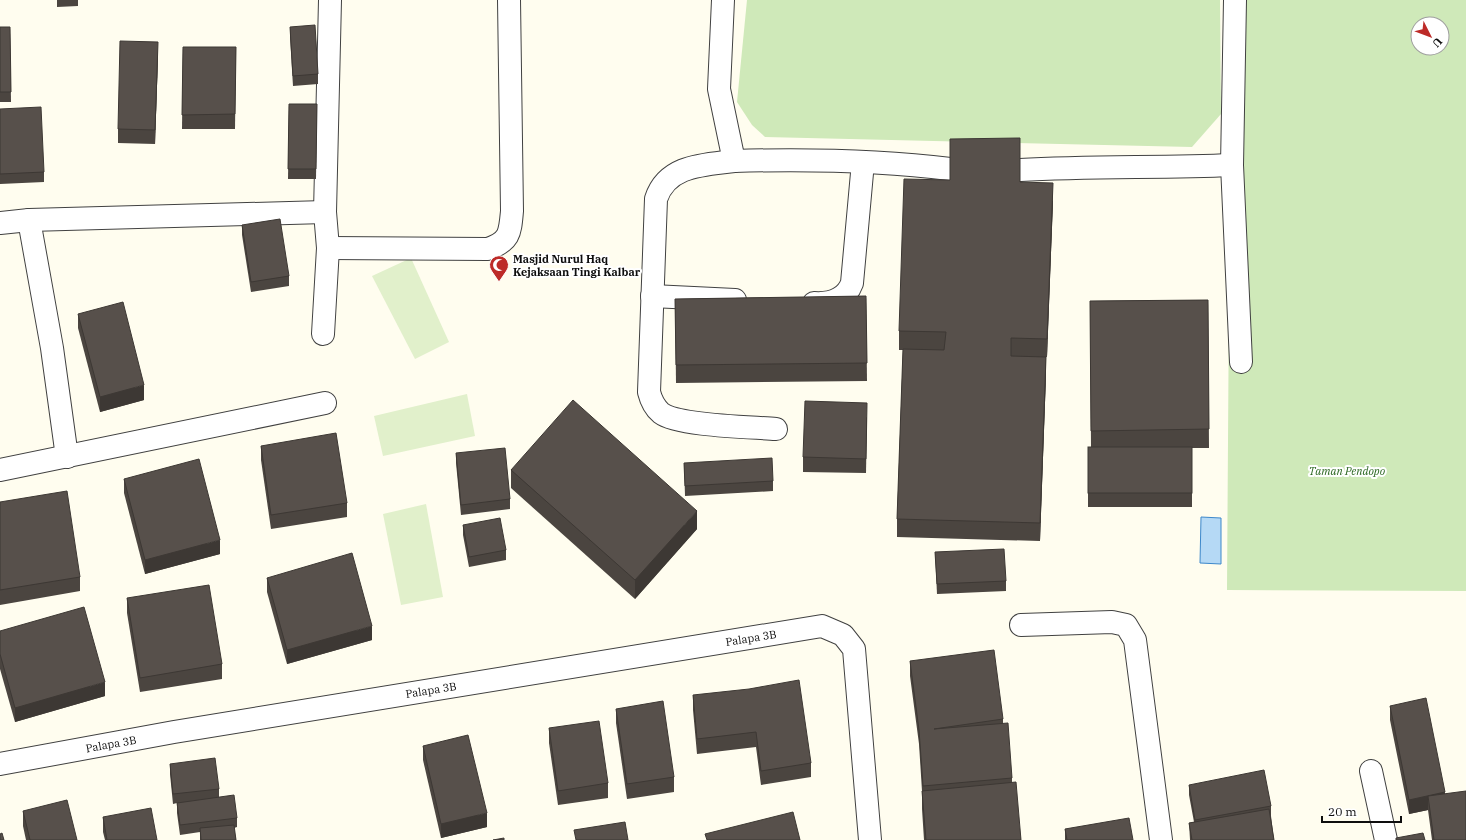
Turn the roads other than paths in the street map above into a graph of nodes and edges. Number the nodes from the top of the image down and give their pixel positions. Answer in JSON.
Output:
{"nodes":[{"id":1,"x":330,"y":0,"type":"edge"},
{"id":2,"x":509,"y":0,"type":"edge"},
{"id":3,"x":724,"y":0,"type":"edge"},
{"id":4,"x":1234,"y":0,"type":"edge"},
{"id":5,"x":734,"y":161,"type":"junction"},
{"id":6,"x":863,"y":162,"type":"junction"},
{"id":7,"x":1232,"y":164,"type":"junction"},
{"id":8,"x":950,"y":169,"type":"edge"},
{"id":9,"x":1020,"y":170,"type":"edge"},
{"id":10,"x":325,"y":212,"type":"junction"},
{"id":11,"x":29,"y":220,"type":"junction"},
{"id":12,"x":0,"y":223,"type":"edge"},
{"id":13,"x":328,"y":248,"type":"junction"},
{"id":14,"x":652,"y":296,"type":"junction"},
{"id":15,"x":755,"y":300,"type":"edge"},
{"id":16,"x":794,"y":302,"type":"edge"},
{"id":17,"x":323,"y":334,"type":"dead end"},
{"id":18,"x":1241,"y":362,"type":"dead end"},
{"id":19,"x":325,"y":403,"type":"dead end"},
{"id":20,"x":776,"y":428,"type":"dead end"},
{"id":21,"x":67,"y":457,"type":"junction"},
{"id":22,"x":0,"y":470,"type":"edge"},
{"id":23,"x":1021,"y":625,"type":"dead end"},
{"id":24,"x":0,"y":764,"type":"edge"},
{"id":25,"x":1371,"y":771,"type":"dead end"},
{"id":26,"x":870,"y":840,"type":"edge"},
{"id":27,"x":1161,"y":840,"type":"edge"},
{"id":28,"x":1386,"y":840,"type":"edge"}],
"edges":[{"from":1,"to":10,"type":"street"},
{"from":2,"to":13,"type":"street"},
{"from":3,"to":5,"type":"street"},
{"from":4,"to":7,"type":"street"},
{"from":5,"to":6,"type":"street"},
{"from":5,"to":14,"type":"street"},
{"from":6,"to":8,"type":"street"},
{"from":6,"to":16,"type":"street"},
{"from":7,"to":9,"type":"street"},
{"from":7,"to":18,"type":"street"},
{"from":10,"to":11,"type":"street"},
{"from":10,"to":13,"type":"street"},
{"from":11,"to":12,"type":"street"},
{"from":11,"to":21,"type":"street"},
{"from":13,"to":17,"type":"street"},
{"from":14,"to":15,"type":"street"},
{"from":14,"to":20,"type":"street"},
{"from":19,"to":21,"type":"street"},
{"from":21,"to":22,"type":"street"},
{"from":23,"to":27,"type":"street"},
{"from":24,"to":26,"type":"street","name":"Palapa 3B"},
{"from":25,"to":28,"type":"street"}]}
